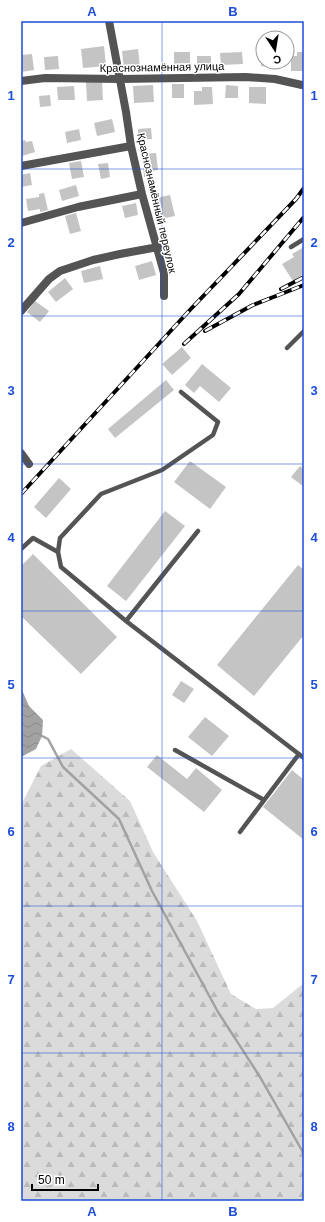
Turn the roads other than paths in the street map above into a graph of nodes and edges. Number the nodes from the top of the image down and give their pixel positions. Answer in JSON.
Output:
{"nodes":[{"id":1,"x":109,"y":21,"type":"edge"},
{"id":2,"x":120,"y":79,"type":"junction"},
{"id":3,"x":21,"y":81,"type":"edge"},
{"id":4,"x":302,"y":86,"type":"dead end"},
{"id":5,"x":131,"y":146,"type":"junction"},
{"id":6,"x":21,"y":166,"type":"edge"},
{"id":7,"x":142,"y":194,"type":"junction"},
{"id":8,"x":21,"y":223,"type":"edge"},
{"id":9,"x":304,"y":239,"type":"edge"},
{"id":10,"x":158,"y":247,"type":"junction"},
{"id":11,"x":291,"y":247,"type":"dead end"},
{"id":12,"x":164,"y":296,"type":"dead end"},
{"id":13,"x":21,"y":311,"type":"edge"},
{"id":14,"x":304,"y":331,"type":"edge"},
{"id":15,"x":287,"y":348,"type":"dead end"},
{"id":16,"x":181,"y":392,"type":"dead end"},
{"id":17,"x":21,"y":453,"type":"edge"},
{"id":18,"x":29,"y":464,"type":"dead end"},
{"id":19,"x":198,"y":531,"type":"dead end"},
{"id":20,"x":21,"y":549,"type":"edge"},
{"id":21,"x":58,"y":552,"type":"junction"},
{"id":22,"x":126,"y":620,"type":"junction"},
{"id":23,"x":175,"y":750,"type":"dead end"},
{"id":24,"x":299,"y":754,"type":"junction"},
{"id":25,"x":304,"y":758,"type":"edge"},
{"id":26,"x":264,"y":800,"type":"junction"},
{"id":27,"x":240,"y":832,"type":"dead end"}],
"edges":[{"from":1,"to":2,"type":"street","name":"Краснознамённый переулок"},
{"from":2,"to":3,"type":"street","name":"Краснознамённая улица"},
{"from":2,"to":4,"type":"street","name":"Краснознамённая улица"},
{"from":2,"to":5,"type":"street","name":"Краснознамённый переулок"},
{"from":5,"to":6,"type":"street"},
{"from":5,"to":7,"type":"street","name":"Краснознамённый переулок"},
{"from":7,"to":8,"type":"street"},
{"from":7,"to":10,"type":"street","name":"Краснознамённый переулок"},
{"from":9,"to":11,"type":"lane"},
{"from":10,"to":12,"type":"street","name":"Краснознамённый переулок"},
{"from":10,"to":13,"type":"street"},
{"from":14,"to":15,"type":"lane"},
{"from":16,"to":21,"type":"lane"},
{"from":17,"to":18,"type":"street"},
{"from":19,"to":22,"type":"lane"},
{"from":20,"to":21,"type":"lane"},
{"from":21,"to":22,"type":"lane"},
{"from":22,"to":24,"type":"lane"},
{"from":23,"to":26,"type":"lane"},
{"from":24,"to":25,"type":"lane"},
{"from":24,"to":26,"type":"lane"},
{"from":26,"to":27,"type":"lane"}]}
